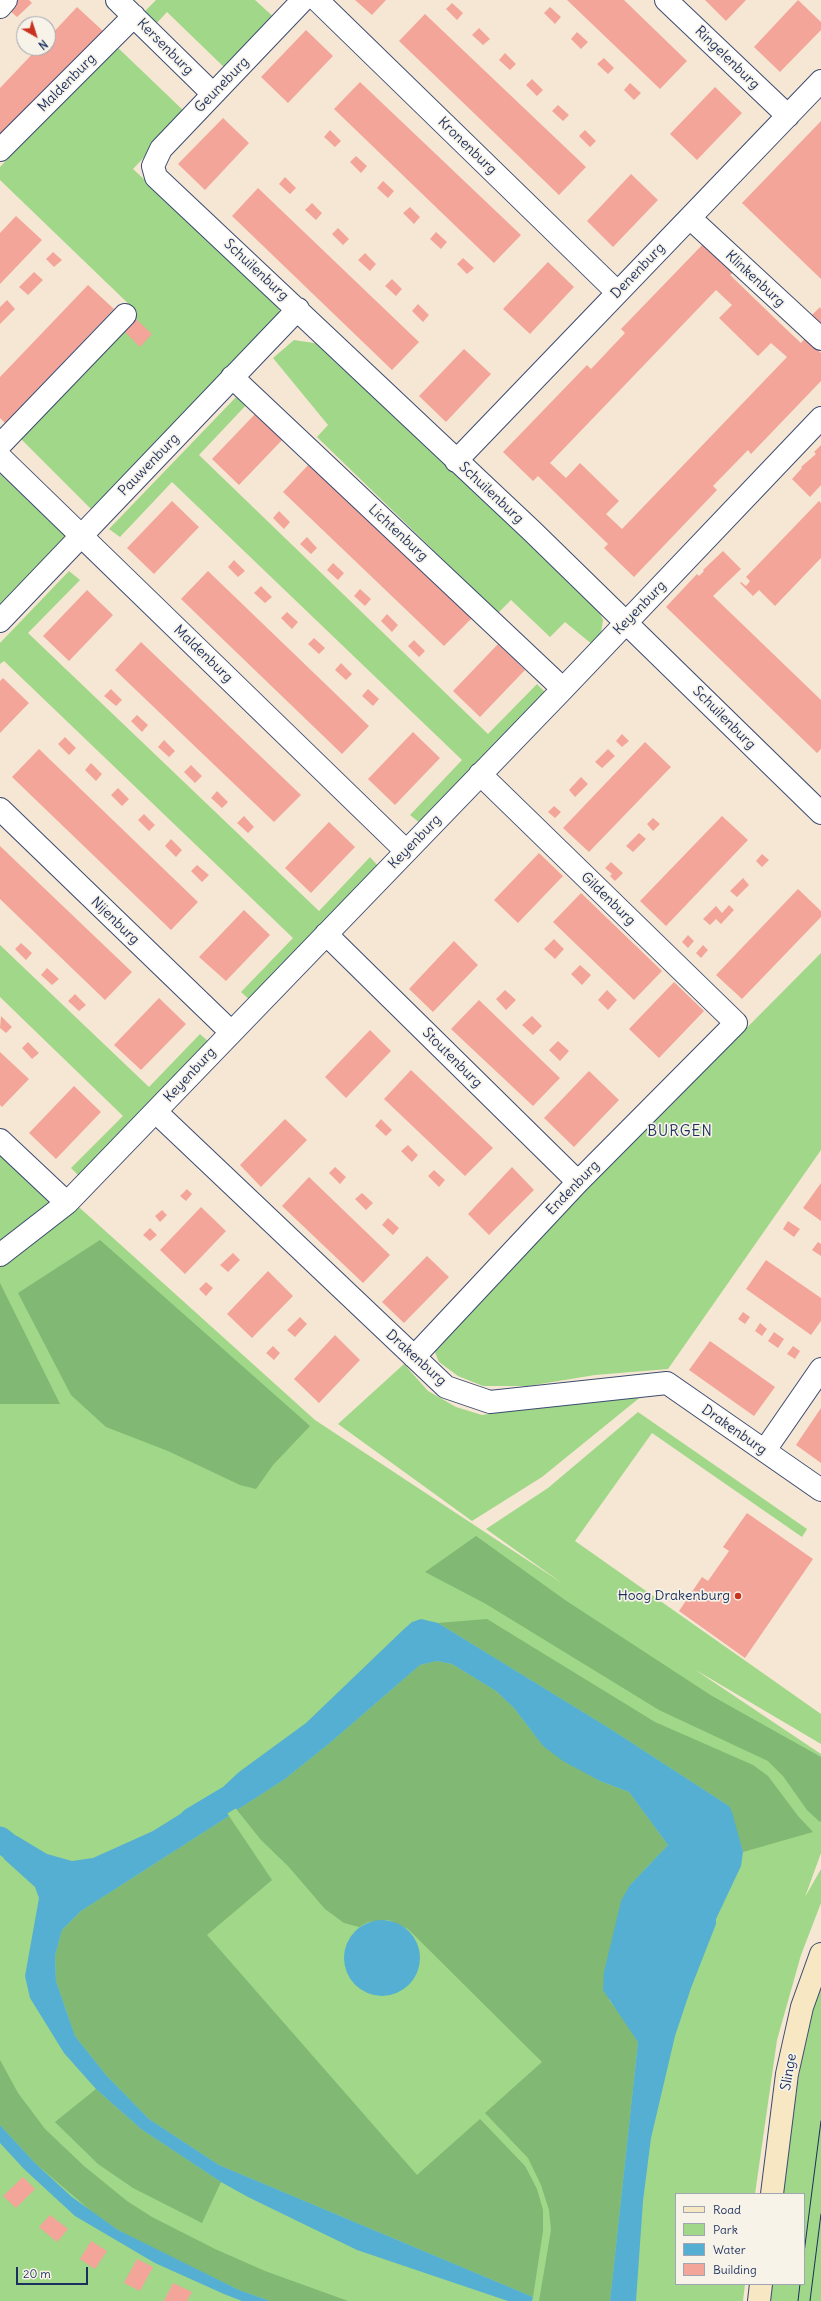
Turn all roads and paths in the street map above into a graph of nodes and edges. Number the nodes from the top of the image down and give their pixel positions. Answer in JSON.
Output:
{"nodes":[{"id":1,"x":6,"y":0,"type":"edge"},
{"id":2,"x":117,"y":0,"type":"edge"},
{"id":3,"x":303,"y":0,"type":"edge"},
{"id":4,"x":317,"y":0,"type":"edge"},
{"id":5,"x":666,"y":0,"type":"edge"},
{"id":6,"x":0,"y":7,"type":"edge"},
{"id":7,"x":134,"y":16,"type":"junction"},
{"id":8,"x":821,"y":81,"type":"edge"},
{"id":9,"x":213,"y":94,"type":"junction"},
{"id":10,"x":788,"y":116,"type":"junction"},
{"id":11,"x":0,"y":150,"type":"edge"},
{"id":12,"x":156,"y":177,"type":"joint"},
{"id":13,"x":690,"y":218,"type":"junction"},
{"id":14,"x":617,"y":292,"type":"junction"},
{"id":15,"x":298,"y":309,"type":"junction"},
{"id":16,"x":125,"y":315,"type":"dead end"},
{"id":17,"x":821,"y":339,"type":"edge"},
{"id":18,"x":232,"y":377,"type":"junction"},
{"id":19,"x":821,"y":418,"type":"edge"},
{"id":20,"x":0,"y":445,"type":"edge"},
{"id":21,"x":0,"y":457,"type":"edge"},
{"id":22,"x":456,"y":461,"type":"junction"},
{"id":23,"x":82,"y":535,"type":"junction"},
{"id":24,"x":0,"y":621,"type":"edge"},
{"id":25,"x":626,"y":622,"type":"junction"},
{"id":26,"x":563,"y":689,"type":"junction"},
{"id":27,"x":480,"y":774,"type":"junction"},
{"id":28,"x":0,"y":809,"type":"edge"},
{"id":29,"x":821,"y":813,"type":"edge"},
{"id":30,"x":406,"y":851,"type":"junction"},
{"id":31,"x":326,"y":934,"type":"junction"},
{"id":32,"x":736,"y":1023,"type":"joint"},
{"id":33,"x":231,"y":1032,"type":"junction"},
{"id":34,"x":156,"y":1112,"type":"junction"},
{"id":35,"x":0,"y":1140,"type":"edge"},
{"id":36,"x":578,"y":1182,"type":"junction"},
{"id":37,"x":67,"y":1203,"type":"junction"},
{"id":38,"x":0,"y":1255,"type":"edge"},
{"id":39,"x":414,"y":1357,"type":"junction"},
{"id":40,"x":821,"y":1369,"type":"edge"},
{"id":41,"x":765,"y":1450,"type":"junction"},
{"id":42,"x":821,"y":1490,"type":"edge"},
{"id":43,"x":821,"y":1954,"type":"edge"},
{"id":44,"x":772,"y":2193,"type":"edge"},
{"id":45,"x":761,"y":2285,"type":"edge"},
{"id":46,"x":759,"y":2301,"type":"edge"}],
"edges":[{"from":1,"to":6,"type":"street"},
{"from":2,"to":7,"type":"street","name":"Kersenburg"},
{"from":3,"to":9,"type":"street","name":"Geuneburg"},
{"from":4,"to":14,"type":"street","name":"Kronenburg"},
{"from":5,"to":10,"type":"street","name":"Ringelenburg"},
{"from":7,"to":9,"type":"street","name":"Kersenburg"},
{"from":7,"to":11,"type":"street","name":"Maldenburg"},
{"from":8,"to":10,"type":"street","name":"Denenburg"},
{"from":9,"to":12,"type":"street","name":"Geuneburg"},
{"from":10,"to":13,"type":"street","name":"Denenburg"},
{"from":12,"to":15,"type":"street","name":"Schuilenburg"},
{"from":13,"to":14,"type":"street","name":"Denenburg"},
{"from":13,"to":17,"type":"street","name":"Klinkenburg"},
{"from":14,"to":22,"type":"street","name":"Denenburg"},
{"from":15,"to":18,"type":"street","name":"Pauwenburg"},
{"from":15,"to":22,"type":"street","name":"Schuilenburg"},
{"from":16,"to":20,"type":"street"},
{"from":18,"to":23,"type":"street","name":"Pauwenburg"},
{"from":18,"to":26,"type":"street","name":"Lichtenburg"},
{"from":19,"to":25,"type":"street","name":"Keyenburg"},
{"from":21,"to":23,"type":"street","name":"Maldenburg"},
{"from":22,"to":25,"type":"street","name":"Schuilenburg"},
{"from":23,"to":24,"type":"street","name":"Pauwenburg"},
{"from":23,"to":30,"type":"street","name":"Maldenburg"},
{"from":25,"to":26,"type":"street","name":"Keyenburg"},
{"from":25,"to":29,"type":"street","name":"Schuilenburg"},
{"from":26,"to":27,"type":"street","name":"Keyenburg"},
{"from":27,"to":30,"type":"street","name":"Keyenburg"},
{"from":27,"to":32,"type":"street","name":"Gildenburg"},
{"from":28,"to":33,"type":"street","name":"Nijenburg"},
{"from":30,"to":31,"type":"street","name":"Keyenburg"},
{"from":31,"to":33,"type":"street","name":"Keyenburg"},
{"from":31,"to":36,"type":"street","name":"Stoutenburg"},
{"from":32,"to":36,"type":"street","name":"Endenburg"},
{"from":33,"to":34,"type":"street","name":"Keyenburg"},
{"from":34,"to":37,"type":"street","name":"Keyenburg"},
{"from":34,"to":39,"type":"street","name":"Drakenburg"},
{"from":35,"to":37,"type":"street"},
{"from":36,"to":39,"type":"street","name":"Endenburg"},
{"from":37,"to":38,"type":"street","name":"Keyenburg"},
{"from":39,"to":41,"type":"street","name":"Drakenburg"},
{"from":40,"to":41,"type":"street"},
{"from":41,"to":42,"type":"street","name":"Drakenburg"},
{"from":43,"to":44,"type":"main road","name":"Slinge"},
{"from":45,"to":46,"type":"main road"}]}
